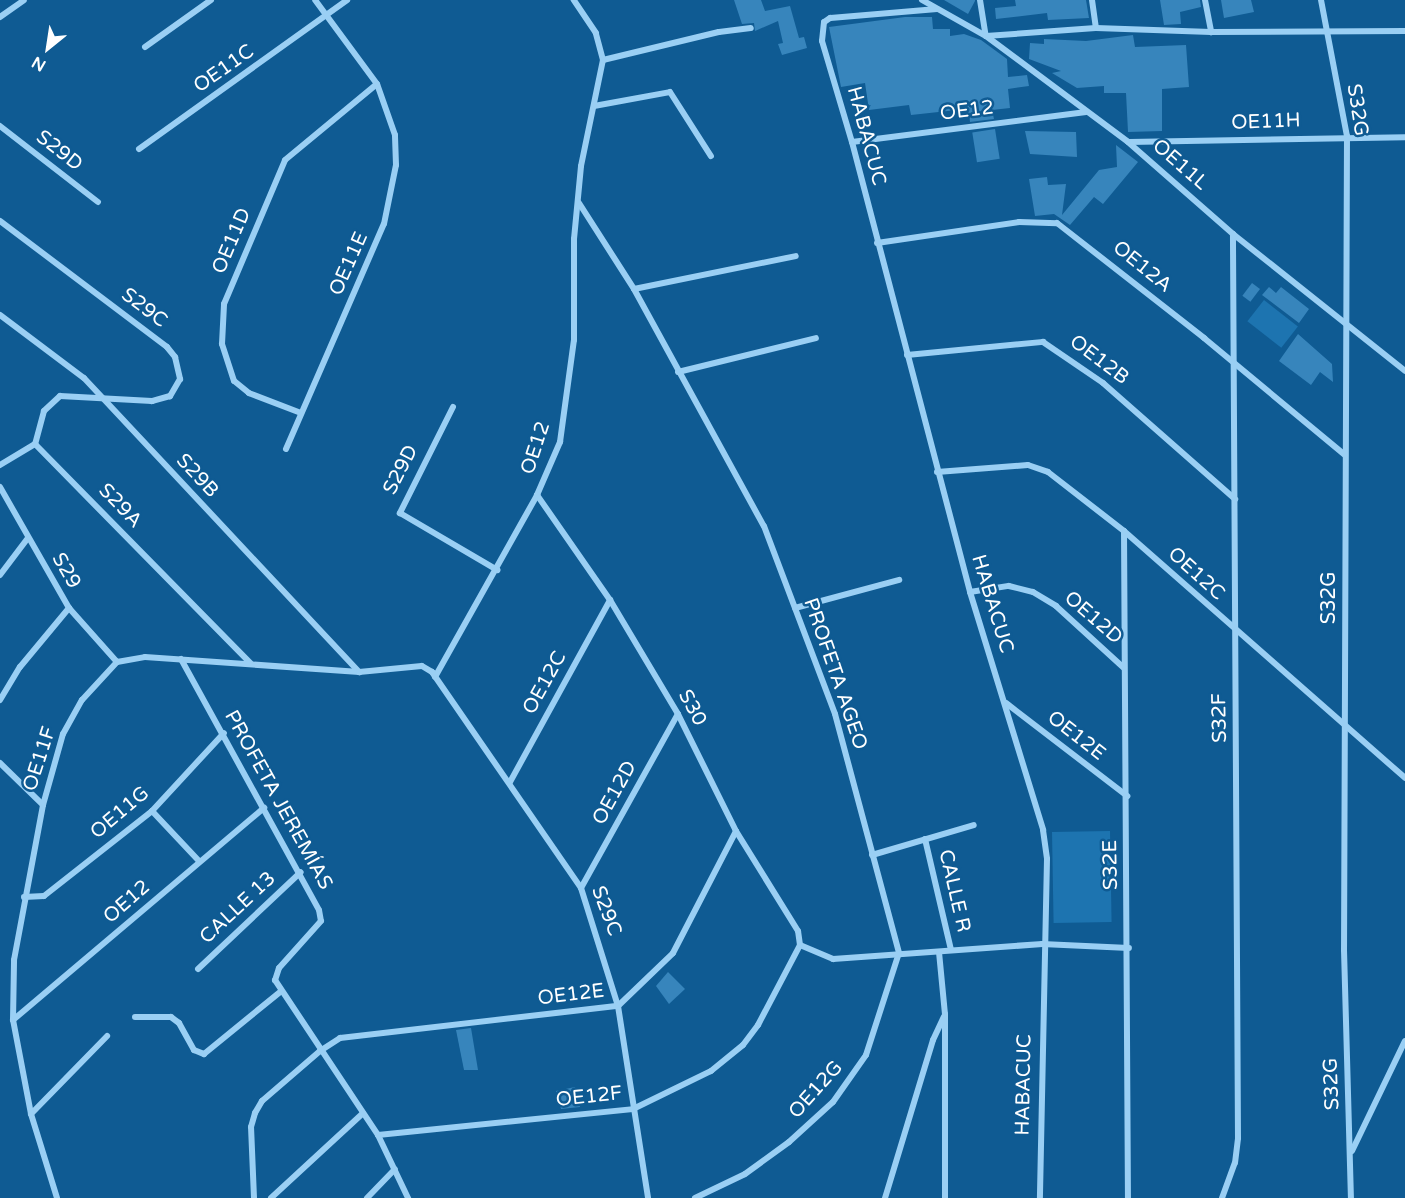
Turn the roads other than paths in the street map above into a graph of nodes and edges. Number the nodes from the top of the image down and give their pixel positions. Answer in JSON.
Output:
{"nodes":[{"id":1,"x":24,"y":0,"type":"edge"},
{"id":2,"x":212,"y":0,"type":"edge"},
{"id":3,"x":315,"y":0,"type":"edge"},
{"id":4,"x":347,"y":0,"type":"edge"},
{"id":5,"x":574,"y":0,"type":"edge"},
{"id":6,"x":922,"y":0,"type":"edge"},
{"id":7,"x":980,"y":0,"type":"edge"},
{"id":8,"x":1092,"y":0,"type":"edge"},
{"id":9,"x":1205,"y":0,"type":"edge"},
{"id":10,"x":1321,"y":0,"type":"edge"},
{"id":11,"x":937,"y":9,"type":"junction"},
{"id":12,"x":329,"y":16,"type":"junction"},
{"id":13,"x":0,"y":17,"type":"edge"},
{"id":14,"x":751,"y":28,"type":"dead end"},
{"id":15,"x":1096,"y":28,"type":"junction"},
{"id":16,"x":1405,"y":31,"type":"edge"},
{"id":17,"x":1211,"y":32,"type":"junction"},
{"id":18,"x":1327,"y":32,"type":"junction"},
{"id":19,"x":986,"y":36,"type":"junction"},
{"id":20,"x":145,"y":47,"type":"dead end"},
{"id":21,"x":603,"y":60,"type":"junction"},
{"id":22,"x":377,"y":84,"type":"junction"},
{"id":23,"x":594,"y":106,"type":"junction"},
{"id":24,"x":1086,"y":112,"type":"junction"},
{"id":25,"x":0,"y":126,"type":"edge"},
{"id":26,"x":1347,"y":136,"type":"junction"},
{"id":27,"x":1405,"y":137,"type":"edge"},
{"id":28,"x":852,"y":142,"type":"junction"},
{"id":29,"x":1128,"y":142,"type":"junction"},
{"id":30,"x":139,"y":149,"type":"dead end"},
{"id":31,"x":711,"y":156,"type":"dead end"},
{"id":32,"x":98,"y":202,"type":"dead end"},
{"id":33,"x":579,"y":203,"type":"junction"},
{"id":34,"x":0,"y":221,"type":"edge"},
{"id":35,"x":1233,"y":234,"type":"junction"},
{"id":36,"x":877,"y":243,"type":"junction"},
{"id":37,"x":796,"y":256,"type":"dead end"},
{"id":38,"x":634,"y":289,"type":"junction"},
{"id":39,"x":0,"y":315,"type":"edge"},
{"id":40,"x":1344,"y":324,"type":"junction"},
{"id":41,"x":816,"y":338,"type":"dead end"},
{"id":42,"x":907,"y":355,"type":"junction"},
{"id":43,"x":1231,"y":362,"type":"junction"},
{"id":44,"x":1405,"y":371,"type":"edge"},
{"id":45,"x":678,"y":372,"type":"junction"},
{"id":46,"x":102,"y":397,"type":"junction"},
{"id":47,"x":453,"y":407,"type":"dead end"},
{"id":48,"x":301,"y":413,"type":"junction"},
{"id":49,"x":35,"y":444,"type":"junction"},
{"id":50,"x":286,"y":449,"type":"dead end"},
{"id":51,"x":1345,"y":455,"type":"junction"},
{"id":52,"x":0,"y":465,"type":"edge"},
{"id":53,"x":937,"y":472,"type":"junction"},
{"id":54,"x":0,"y":487,"type":"edge"},
{"id":55,"x":537,"y":495,"type":"junction"},
{"id":56,"x":1235,"y":499,"type":"junction"},
{"id":57,"x":1124,"y":531,"type":"junction"},
{"id":58,"x":28,"y":538,"type":"junction"},
{"id":59,"x":497,"y":570,"type":"junction"},
{"id":60,"x":0,"y":575,"type":"edge"},
{"id":61,"x":899,"y":580,"type":"dead end"},
{"id":62,"x":970,"y":592,"type":"junction"},
{"id":63,"x":610,"y":600,"type":"junction"},
{"id":64,"x":69,"y":608,"type":"junction"},
{"id":65,"x":795,"y":608,"type":"junction"},
{"id":66,"x":1235,"y":631,"type":"junction"},
{"id":67,"x":181,"y":659,"type":"junction"},
{"id":68,"x":117,"y":662,"type":"junction"},
{"id":69,"x":249,"y":663,"type":"junction"},
{"id":70,"x":1124,"y":668,"type":"junction"},
{"id":71,"x":359,"y":672,"type":"junction"},
{"id":72,"x":435,"y":677,"type":"junction"},
{"id":73,"x":0,"y":700,"type":"edge"},
{"id":74,"x":1006,"y":703,"type":"junction"},
{"id":75,"x":678,"y":714,"type":"junction"},
{"id":76,"x":1346,"y":726,"type":"junction"},
{"id":77,"x":225,"y":733,"type":"junction"},
{"id":78,"x":0,"y":763,"type":"edge"},
{"id":79,"x":1405,"y":778,"type":"edge"},
{"id":80,"x":510,"y":782,"type":"junction"},
{"id":81,"x":1127,"y":796,"type":"junction"},
{"id":82,"x":43,"y":805,"type":"junction"},
{"id":83,"x":264,"y":808,"type":"junction"},
{"id":84,"x":152,"y":811,"type":"junction"},
{"id":85,"x":974,"y":825,"type":"dead end"},
{"id":86,"x":736,"y":831,"type":"junction"},
{"id":87,"x":925,"y":838,"type":"junction"},
{"id":88,"x":872,"y":855,"type":"junction"},
{"id":89,"x":199,"y":861,"type":"junction"},
{"id":90,"x":301,"y":872,"type":"junction"},
{"id":91,"x":581,"y":888,"type":"junction"},
{"id":92,"x":24,"y":897,"type":"junction"},
{"id":93,"x":800,"y":945,"type":"junction"},
{"id":94,"x":1042,"y":945,"type":"junction"},
{"id":95,"x":1129,"y":948,"type":"junction"},
{"id":96,"x":951,"y":950,"type":"junction"},
{"id":97,"x":939,"y":951,"type":"junction"},
{"id":98,"x":899,"y":953,"type":"junction"},
{"id":99,"x":198,"y":969,"type":"dead end"},
{"id":100,"x":280,"y":992,"type":"junction"},
{"id":101,"x":618,"y":1006,"type":"junction"},
{"id":102,"x":945,"y":1014,"type":"junction"},
{"id":103,"x":135,"y":1017,"type":"dead end"},
{"id":104,"x":13,"y":1020,"type":"junction"},
{"id":105,"x":107,"y":1036,"type":"dead end"},
{"id":106,"x":1405,"y":1041,"type":"edge"},
{"id":107,"x":320,"y":1051,"type":"junction"},
{"id":108,"x":633,"y":1109,"type":"junction"},
{"id":109,"x":363,"y":1113,"type":"junction"},
{"id":110,"x":31,"y":1114,"type":"junction"},
{"id":111,"x":378,"y":1135,"type":"junction"},
{"id":112,"x":1351,"y":1154,"type":"junction"},
{"id":113,"x":395,"y":1169,"type":"junction"},
{"id":114,"x":57,"y":1198,"type":"edge"},
{"id":115,"x":254,"y":1198,"type":"edge"},
{"id":116,"x":271,"y":1198,"type":"edge"},
{"id":117,"x":367,"y":1198,"type":"edge"},
{"id":118,"x":408,"y":1198,"type":"edge"},
{"id":119,"x":648,"y":1198,"type":"edge"},
{"id":120,"x":696,"y":1198,"type":"edge"},
{"id":121,"x":885,"y":1198,"type":"edge"},
{"id":122,"x":945,"y":1198,"type":"edge"},
{"id":123,"x":1040,"y":1198,"type":"edge"},
{"id":124,"x":1128,"y":1198,"type":"edge"},
{"id":125,"x":1222,"y":1198,"type":"edge"},
{"id":126,"x":1351,"y":1198,"type":"edge"}],
"edges":[{"from":1,"to":13,"type":"street"},
{"from":2,"to":20,"type":"street"},
{"from":3,"to":12,"type":"street","name":"OE11E"},
{"from":4,"to":12,"type":"street","name":"OE11C"},
{"from":5,"to":21,"type":"street"},
{"from":6,"to":11,"type":"street","name":"OE11L"},
{"from":7,"to":19,"type":"street"},
{"from":8,"to":15,"type":"street"},
{"from":9,"to":17,"type":"street"},
{"from":10,"to":18,"type":"street","name":"S32G"},
{"from":11,"to":19,"type":"street","name":"OE11L"},
{"from":11,"to":28,"type":"street","name":"HABACUC"},
{"from":12,"to":22,"type":"street","name":"OE11E"},
{"from":12,"to":30,"type":"street","name":"OE11C"},
{"from":14,"to":21,"type":"street"},
{"from":15,"to":17,"type":"street"},
{"from":15,"to":19,"type":"street"},
{"from":16,"to":18,"type":"street"},
{"from":17,"to":18,"type":"street"},
{"from":18,"to":26,"type":"street","name":"S32G"},
{"from":19,"to":24,"type":"street","name":"OE11L"},
{"from":21,"to":23,"type":"street","name":"OE12"},
{"from":22,"to":48,"type":"street","name":"OE11E"},
{"from":22,"to":48,"type":"street","name":"OE11D"},
{"from":23,"to":31,"type":"street"},
{"from":23,"to":33,"type":"street","name":"OE12"},
{"from":24,"to":28,"type":"street","name":"OE12"},
{"from":24,"to":29,"type":"street","name":"OE11L"},
{"from":25,"to":32,"type":"street","name":"S29D"},
{"from":26,"to":27,"type":"street","name":"OE11H"},
{"from":26,"to":29,"type":"street","name":"OE11H"},
{"from":26,"to":40,"type":"street","name":"S32G"},
{"from":28,"to":36,"type":"street","name":"HABACUC"},
{"from":29,"to":35,"type":"street","name":"OE11L"},
{"from":33,"to":38,"type":"street","name":"PROFETA AGEO"},
{"from":33,"to":55,"type":"street","name":"OE12"},
{"from":34,"to":46,"type":"street","name":"S29C"},
{"from":35,"to":40,"type":"street","name":"OE11L"},
{"from":35,"to":43,"type":"street","name":"S32F"},
{"from":36,"to":42,"type":"street","name":"HABACUC"},
{"from":36,"to":43,"type":"street","name":"OE12A"},
{"from":37,"to":38,"type":"street"},
{"from":38,"to":45,"type":"street","name":"PROFETA AGEO"},
{"from":39,"to":46,"type":"street","name":"S29B"},
{"from":40,"to":44,"type":"street","name":"OE11L"},
{"from":40,"to":51,"type":"street","name":"S32G"},
{"from":41,"to":45,"type":"street"},
{"from":42,"to":53,"type":"street","name":"HABACUC"},
{"from":42,"to":56,"type":"street","name":"OE12B"},
{"from":43,"to":51,"type":"street","name":"OE12A"},
{"from":43,"to":56,"type":"street","name":"S32F"},
{"from":45,"to":65,"type":"street","name":"PROFETA AGEO"},
{"from":46,"to":49,"type":"street"},
{"from":46,"to":71,"type":"street","name":"S29B"},
{"from":47,"to":59,"type":"street","name":"S29D"},
{"from":48,"to":50,"type":"street","name":"OE11E"},
{"from":49,"to":52,"type":"street"},
{"from":49,"to":69,"type":"street","name":"S29A"},
{"from":51,"to":76,"type":"street","name":"S32G"},
{"from":53,"to":57,"type":"street","name":"OE12C"},
{"from":53,"to":62,"type":"street","name":"HABACUC"},
{"from":54,"to":58,"type":"street","name":"S29"},
{"from":55,"to":59,"type":"street","name":"OE12"},
{"from":55,"to":63,"type":"street","name":"S30"},
{"from":56,"to":66,"type":"street","name":"S32F"},
{"from":57,"to":66,"type":"street","name":"OE12C"},
{"from":57,"to":70,"type":"street","name":"S32E"},
{"from":58,"to":60,"type":"street"},
{"from":58,"to":64,"type":"street","name":"S29"},
{"from":59,"to":72,"type":"street","name":"OE12"},
{"from":61,"to":65,"type":"street"},
{"from":62,"to":70,"type":"street","name":"OE12D"},
{"from":62,"to":74,"type":"street","name":"HABACUC"},
{"from":63,"to":75,"type":"street","name":"S30"},
{"from":63,"to":80,"type":"street","name":"OE12C"},
{"from":64,"to":68,"type":"street","name":"S29"},
{"from":64,"to":73,"type":"street"},
{"from":65,"to":88,"type":"street","name":"PROFETA AGEO"},
{"from":66,"to":76,"type":"street","name":"OE12C"},
{"from":66,"to":125,"type":"street","name":"S32F"},
{"from":67,"to":68,"type":"street"},
{"from":67,"to":69,"type":"street"},
{"from":67,"to":77,"type":"street","name":"PROFETA JEREMÍAS"},
{"from":68,"to":82,"type":"street","name":"OE11F"},
{"from":69,"to":71,"type":"street"},
{"from":70,"to":81,"type":"street","name":"S32E"},
{"from":71,"to":72,"type":"street"},
{"from":72,"to":80,"type":"street","name":"S29C"},
{"from":74,"to":81,"type":"street","name":"OE12E"},
{"from":74,"to":94,"type":"street","name":"HABACUC"},
{"from":75,"to":86,"type":"street","name":"S30"},
{"from":75,"to":91,"type":"street","name":"OE12D"},
{"from":76,"to":79,"type":"street","name":"OE12C"},
{"from":76,"to":112,"type":"street","name":"S32G"},
{"from":77,"to":83,"type":"street","name":"PROFETA JEREMÍAS"},
{"from":77,"to":84,"type":"street","name":"OE11G"},
{"from":78,"to":82,"type":"street"},
{"from":80,"to":91,"type":"street","name":"S29C"},
{"from":81,"to":95,"type":"street","name":"S32E"},
{"from":82,"to":92,"type":"street","name":"OE11F"},
{"from":83,"to":89,"type":"street","name":"OE12"},
{"from":83,"to":90,"type":"street","name":"PROFETA JEREMÍAS"},
{"from":84,"to":89,"type":"street"},
{"from":84,"to":92,"type":"street","name":"OE11G"},
{"from":85,"to":87,"type":"street"},
{"from":86,"to":93,"type":"street","name":"S30"},
{"from":86,"to":101,"type":"street","name":"OE12E"},
{"from":87,"to":88,"type":"street"},
{"from":87,"to":96,"type":"street","name":"CALLE R"},
{"from":88,"to":98,"type":"street","name":"PROFETA AGEO"},
{"from":89,"to":104,"type":"street","name":"OE12"},
{"from":90,"to":99,"type":"street","name":"CALLE 13"},
{"from":90,"to":100,"type":"street","name":"PROFETA JEREMÍAS"},
{"from":91,"to":101,"type":"street","name":"S29C"},
{"from":92,"to":104,"type":"street","name":"OE11F"},
{"from":93,"to":98,"type":"street"},
{"from":93,"to":108,"type":"street","name":"OE12F"},
{"from":94,"to":95,"type":"street"},
{"from":94,"to":96,"type":"street"},
{"from":94,"to":123,"type":"street","name":"HABACUC"},
{"from":95,"to":124,"type":"street","name":"S32E"},
{"from":96,"to":97,"type":"street"},
{"from":97,"to":98,"type":"street"},
{"from":97,"to":102,"type":"street"},
{"from":98,"to":120,"type":"street","name":"OE12G"},
{"from":100,"to":103,"type":"street"},
{"from":100,"to":107,"type":"street"},
{"from":101,"to":107,"type":"street","name":"OE12E"},
{"from":101,"to":108,"type":"street","name":"S29C"},
{"from":102,"to":121,"type":"street"},
{"from":102,"to":122,"type":"street"},
{"from":104,"to":110,"type":"street","name":"OE11F"},
{"from":105,"to":110,"type":"street"},
{"from":106,"to":112,"type":"street"},
{"from":107,"to":109,"type":"street"},
{"from":107,"to":115,"type":"street","name":"OE12E"},
{"from":108,"to":111,"type":"street","name":"OE12F"},
{"from":108,"to":119,"type":"street","name":"S29C"},
{"from":109,"to":111,"type":"street"},
{"from":109,"to":116,"type":"street"},
{"from":110,"to":114,"type":"street","name":"OE11F"},
{"from":111,"to":113,"type":"street"},
{"from":112,"to":126,"type":"street","name":"S32G"},
{"from":113,"to":117,"type":"street"},
{"from":113,"to":118,"type":"street"}]}
